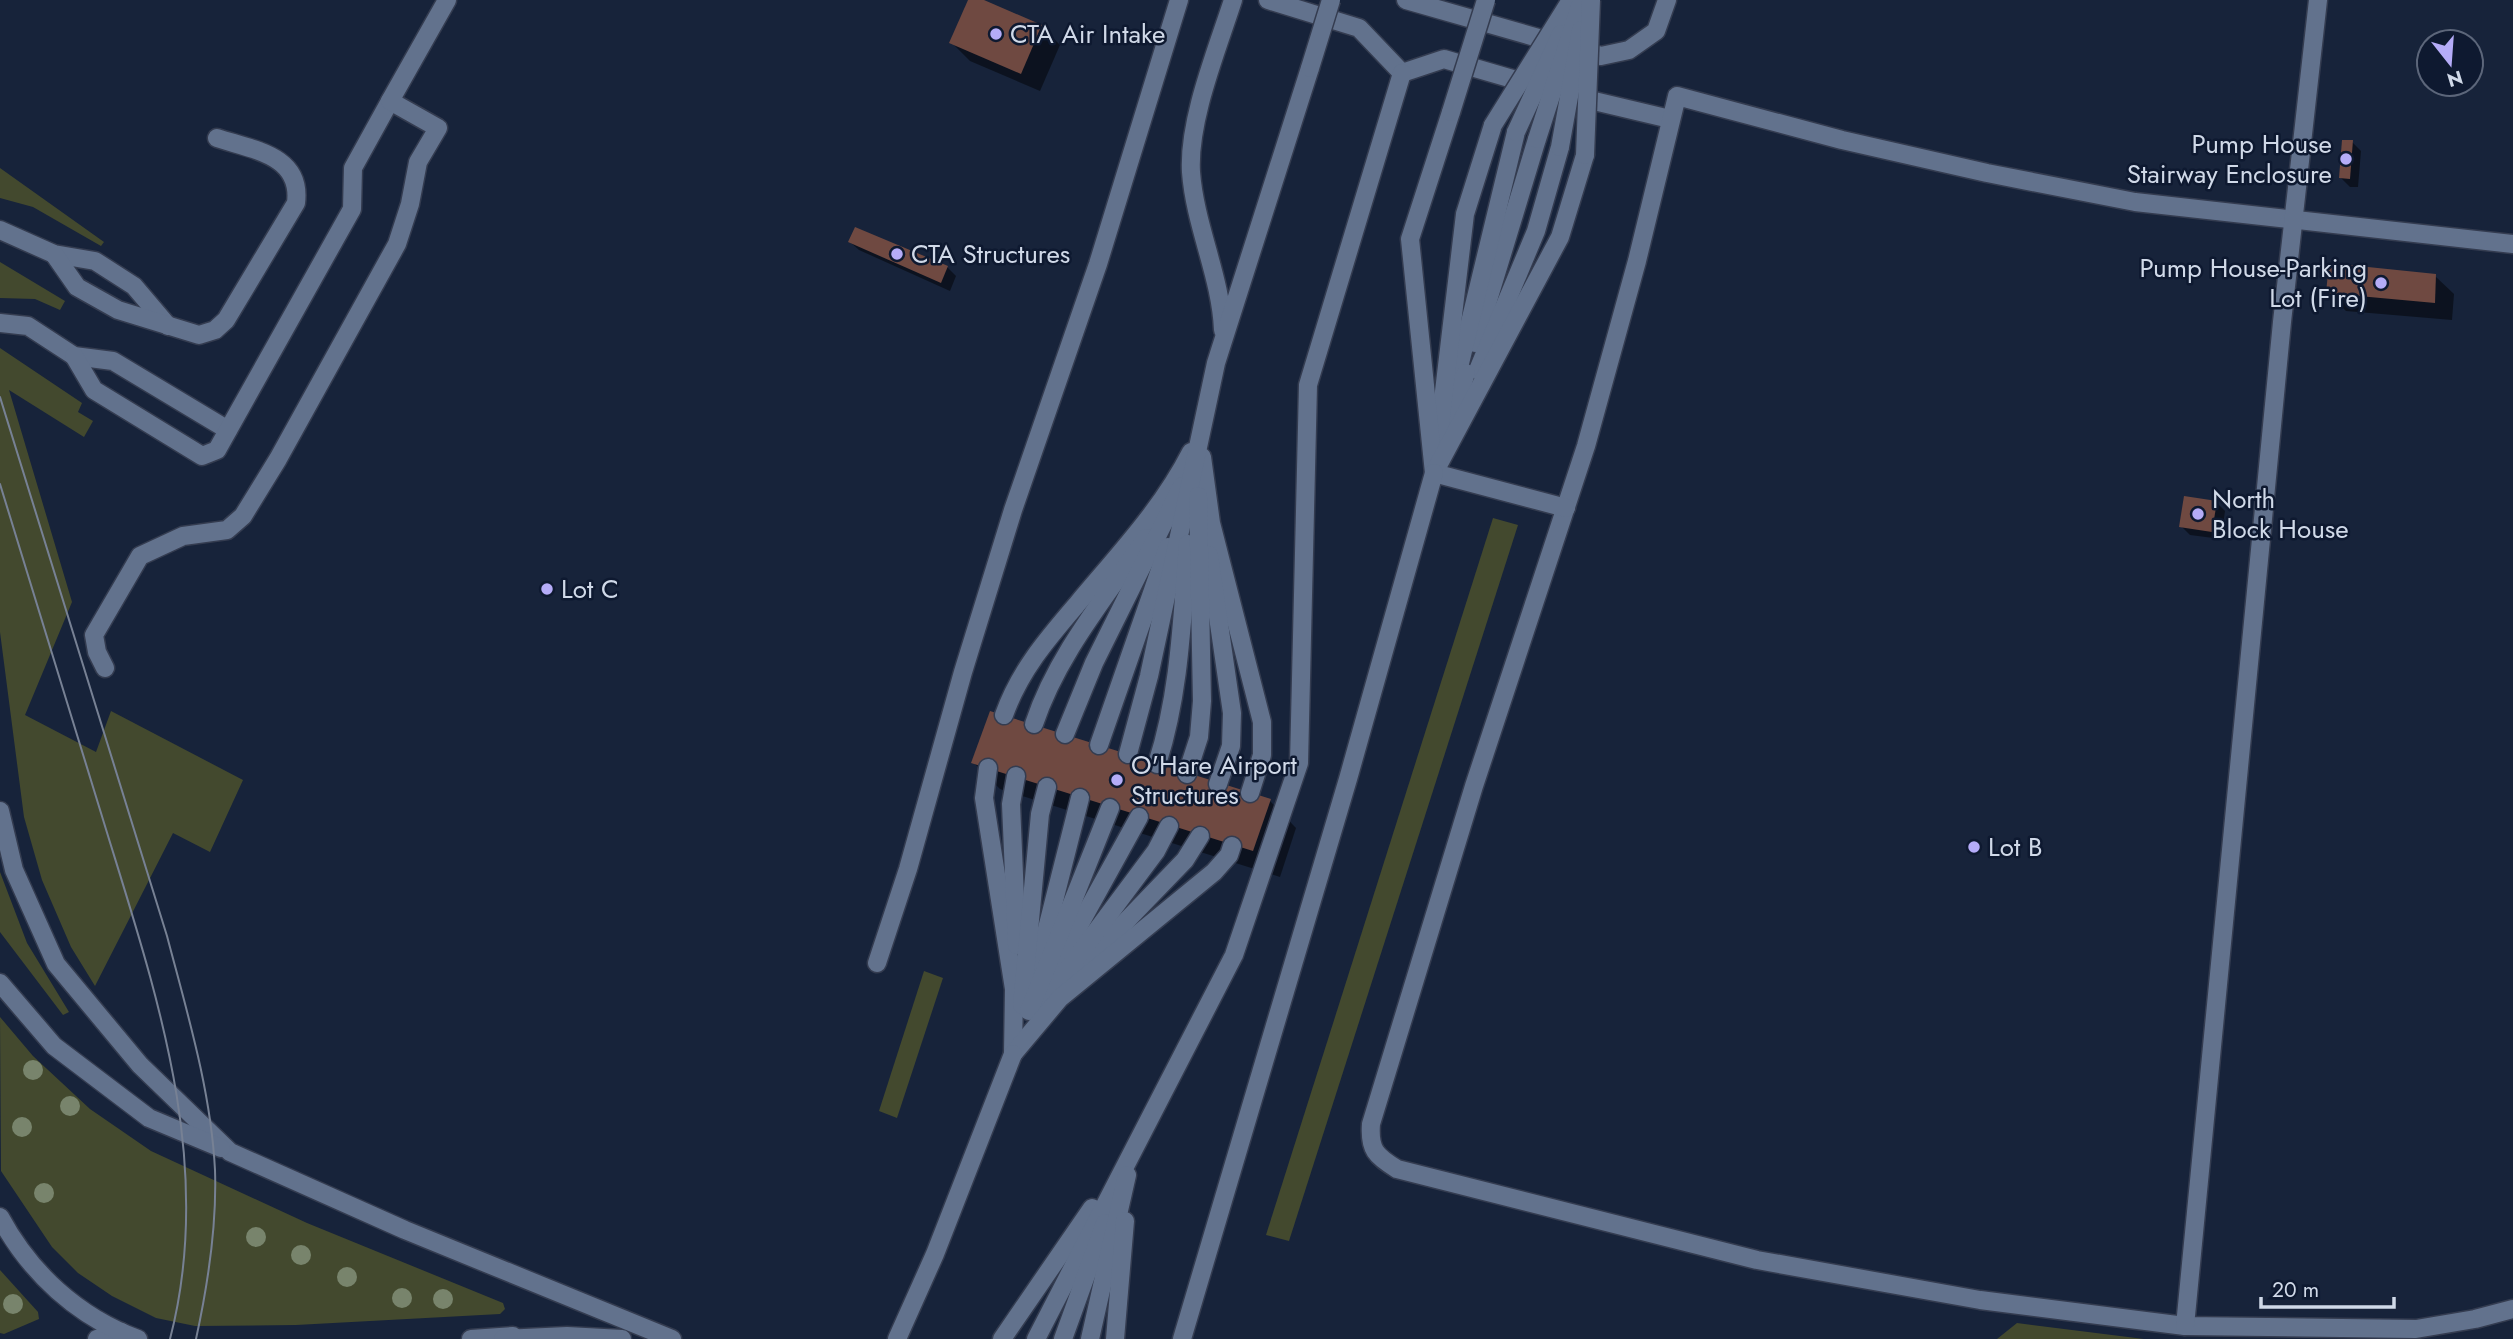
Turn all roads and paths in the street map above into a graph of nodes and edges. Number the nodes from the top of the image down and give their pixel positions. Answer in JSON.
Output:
{"nodes":[{"id":1,"x":447,"y":0,"type":"edge"},
{"id":2,"x":1179,"y":0,"type":"edge"},
{"id":3,"x":1233,"y":0,"type":"edge"},
{"id":4,"x":1268,"y":0,"type":"edge"},
{"id":5,"x":1331,"y":0,"type":"edge"},
{"id":6,"x":1406,"y":0,"type":"edge"},
{"id":7,"x":1486,"y":0,"type":"edge"},
{"id":8,"x":1571,"y":0,"type":"edge"},
{"id":9,"x":1584,"y":0,"type":"edge"},
{"id":10,"x":1667,"y":0,"type":"edge"},
{"id":11,"x":2318,"y":0,"type":"edge"},
{"id":12,"x":1402,"y":73,"type":"junction"},
{"id":13,"x":390,"y":101,"type":"junction"},
{"id":14,"x":1670,"y":120,"type":"junction"},
{"id":15,"x":217,"y":138,"type":"dead end"},
{"id":16,"x":2295,"y":220,"type":"junction"},
{"id":17,"x":0,"y":230,"type":"edge"},
{"id":18,"x":2513,"y":244,"type":"edge"},
{"id":19,"x":54,"y":254,"type":"junction"},
{"id":20,"x":0,"y":323,"type":"edge"},
{"id":21,"x":169,"y":327,"type":"junction"},
{"id":22,"x":1223,"y":337,"type":"junction"},
{"id":23,"x":74,"y":356,"type":"junction"},
{"id":24,"x":228,"y":430,"type":"junction"},
{"id":25,"x":1201,"y":433,"type":"junction"},
{"id":26,"x":1434,"y":473,"type":"junction"},
{"id":27,"x":1566,"y":508,"type":"junction"},
{"id":28,"x":105,"y":668,"type":"dead end"},
{"id":29,"x":1004,"y":715,"type":"dead end"},
{"id":30,"x":1034,"y":724,"type":"dead end"},
{"id":31,"x":1065,"y":734,"type":"dead end"},
{"id":32,"x":1100,"y":745,"type":"dead end"},
{"id":33,"x":1128,"y":754,"type":"dead end"},
{"id":34,"x":1157,"y":764,"type":"dead end"},
{"id":35,"x":988,"y":768,"type":"dead end"},
{"id":36,"x":1187,"y":774,"type":"dead end"},
{"id":37,"x":1016,"y":776,"type":"dead end"},
{"id":38,"x":1219,"y":784,"type":"dead end"},
{"id":39,"x":1046,"y":787,"type":"dead end"},
{"id":40,"x":1250,"y":793,"type":"dead end"},
{"id":41,"x":1080,"y":798,"type":"dead end"},
{"id":42,"x":1110,"y":808,"type":"dead end"},
{"id":43,"x":0,"y":811,"type":"edge"},
{"id":44,"x":1139,"y":817,"type":"dead end"},
{"id":45,"x":1169,"y":827,"type":"dead end"},
{"id":46,"x":1200,"y":836,"type":"dead end"},
{"id":47,"x":1232,"y":846,"type":"dead end"},
{"id":48,"x":877,"y":963,"type":"dead end"},
{"id":49,"x":0,"y":984,"type":"edge"},
{"id":50,"x":1013,"y":1054,"type":"junction"},
{"id":51,"x":1142,"y":1132,"type":"junction"},
{"id":52,"x":230,"y":1152,"type":"junction"},
{"id":53,"x":0,"y":1217,"type":"edge"},
{"id":54,"x":935,"y":1254,"type":"junction"},
{"id":55,"x":2513,"y":1309,"type":"edge"},
{"id":56,"x":2185,"y":1326,"type":"junction"},
{"id":57,"x":121,"y":1332,"type":"junction"},
{"id":58,"x":510,"y":1337,"type":"edge"},
{"id":59,"x":97,"y":1339,"type":"edge"},
{"id":60,"x":138,"y":1339,"type":"edge"},
{"id":61,"x":471,"y":1339,"type":"edge"},
{"id":62,"x":621,"y":1339,"type":"edge"},
{"id":63,"x":672,"y":1339,"type":"edge"},
{"id":64,"x":897,"y":1339,"type":"edge"},
{"id":65,"x":907,"y":1339,"type":"edge"},
{"id":66,"x":1002,"y":1339,"type":"edge"},
{"id":67,"x":1036,"y":1339,"type":"edge"},
{"id":68,"x":1063,"y":1339,"type":"edge"},
{"id":69,"x":1090,"y":1339,"type":"edge"},
{"id":70,"x":1115,"y":1339,"type":"edge"},
{"id":71,"x":1182,"y":1339,"type":"edge"}],
"edges":[{"from":1,"to":13,"type":"street"},
{"from":2,"to":48,"type":"street"},
{"from":3,"to":22,"type":"street"},
{"from":4,"to":12,"type":"street"},
{"from":5,"to":22,"type":"street","bridge":true},
{"from":6,"to":10,"type":"street"},
{"from":7,"to":26,"type":"street","bridge":true},
{"from":8,"to":26,"type":"street","bridge":true},
{"from":9,"to":26,"type":"street","bridge":true},
{"from":9,"to":26,"type":"street","bridge":true},
{"from":9,"to":26,"type":"street","bridge":true},
{"from":9,"to":26,"type":"street","bridge":true},
{"from":11,"to":16,"type":"street"},
{"from":12,"to":14,"type":"street"},
{"from":12,"to":51,"type":"street"},
{"from":13,"to":24,"type":"street"},
{"from":13,"to":28,"type":"street"},
{"from":14,"to":16,"type":"street"},
{"from":14,"to":27,"type":"street"},
{"from":15,"to":21,"type":"street"},
{"from":16,"to":18,"type":"street"},
{"from":16,"to":56,"type":"street"},
{"from":17,"to":19,"type":"street"},
{"from":19,"to":21,"type":"street"},
{"from":19,"to":21,"type":"street"},
{"from":20,"to":23,"type":"street"},
{"from":22,"to":25,"type":"street"},
{"from":23,"to":24,"type":"street"},
{"from":23,"to":24,"type":"street"},
{"from":25,"to":29,"type":"street"},
{"from":25,"to":30,"type":"street"},
{"from":25,"to":31,"type":"street"},
{"from":25,"to":32,"type":"street"},
{"from":25,"to":33,"type":"street"},
{"from":25,"to":34,"type":"street"},
{"from":25,"to":36,"type":"street"},
{"from":25,"to":38,"type":"street"},
{"from":25,"to":40,"type":"street"},
{"from":26,"to":27,"type":"street"},
{"from":26,"to":71,"type":"street"},
{"from":27,"to":56,"type":"street"},
{"from":35,"to":50,"type":"street"},
{"from":37,"to":50,"type":"street"},
{"from":39,"to":50,"type":"street"},
{"from":41,"to":50,"type":"street"},
{"from":42,"to":50,"type":"street"},
{"from":43,"to":52,"type":"street"},
{"from":44,"to":50,"type":"street"},
{"from":45,"to":50,"type":"street"},
{"from":46,"to":50,"type":"street"},
{"from":47,"to":50,"type":"street"},
{"from":49,"to":52,"type":"street"},
{"from":50,"to":54,"type":"street"},
{"from":51,"to":66,"type":"street"},
{"from":51,"to":67,"type":"street"},
{"from":51,"to":68,"type":"street"},
{"from":51,"to":69,"type":"street"},
{"from":51,"to":70,"type":"street"},
{"from":52,"to":63,"type":"street"},
{"from":53,"to":57,"type":"street"},
{"from":54,"to":64,"type":"street"},
{"from":54,"to":65,"type":"street"},
{"from":55,"to":56,"type":"street"},
{"from":57,"to":59,"type":"street"},
{"from":57,"to":60,"type":"street"},
{"from":58,"to":61,"type":"street"},
{"from":58,"to":62,"type":"street"}]}
